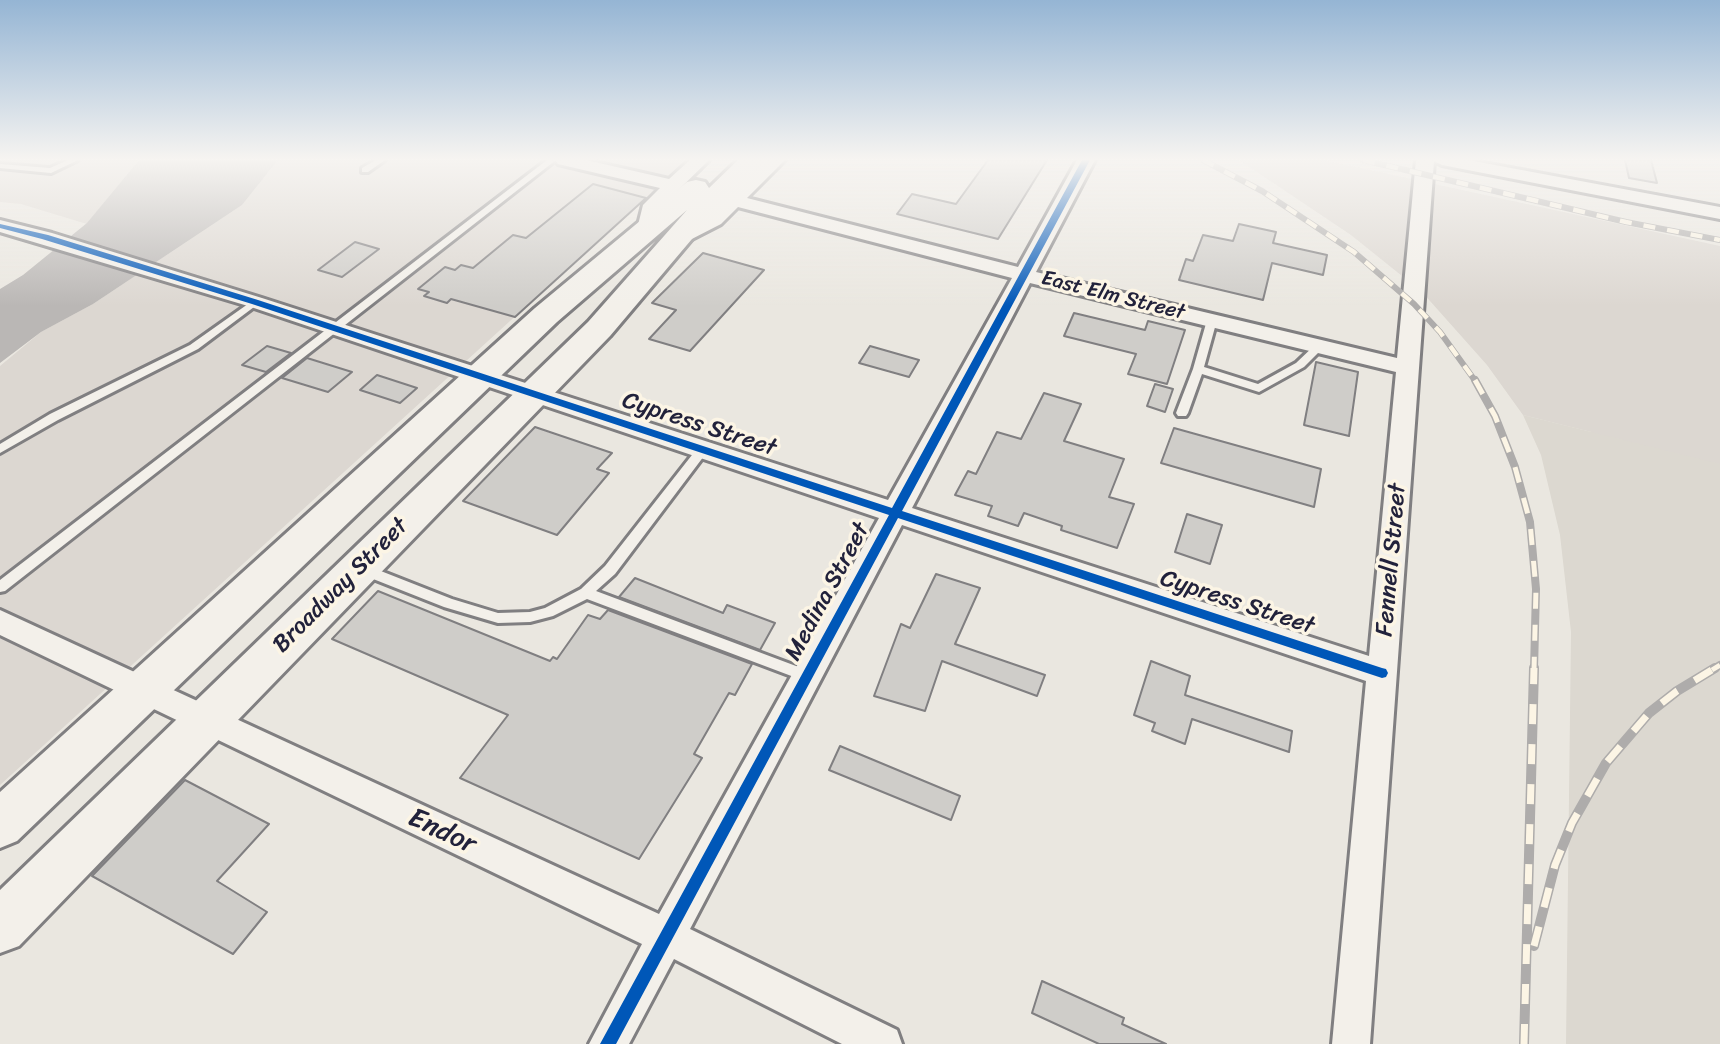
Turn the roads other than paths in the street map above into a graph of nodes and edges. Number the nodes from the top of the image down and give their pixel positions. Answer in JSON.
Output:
{"nodes":[{"id":1,"x":489,"y":209,"type":"edge"},
{"id":2,"x":653,"y":209,"type":"edge"},
{"id":3,"x":684,"y":209,"type":"edge"},
{"id":4,"x":693,"y":209,"type":"edge"},
{"id":5,"x":727,"y":209,"type":"edge"},
{"id":6,"x":766,"y":209,"type":"edge"},
{"id":7,"x":1059,"y":209,"type":"edge"},
{"id":8,"x":1421,"y":209,"type":"edge"},
{"id":9,"x":1698,"y":209,"type":"edge"},
{"id":10,"x":1720,"y":213,"type":"edge"},
{"id":11,"x":0,"y":226,"type":"edge"},
{"id":12,"x":662,"y":234,"type":"junction"},
{"id":13,"x":45,"y":237,"type":"joint"},
{"id":14,"x":1023,"y":275,"type":"junction"},
{"id":15,"x":255,"y":302,"type":"junction"},
{"id":16,"x":1212,"y":320,"type":"junction"},
{"id":17,"x":335,"y":327,"type":"junction"},
{"id":18,"x":1320,"y":346,"type":"junction"},
{"id":19,"x":1409,"y":368,"type":"junction"},
{"id":20,"x":1198,"y":369,"type":"junction"},
{"id":21,"x":480,"y":376,"type":"junction"},
{"id":22,"x":534,"y":393,"type":"junction"},
{"id":23,"x":1182,"y":413,"type":"dead end"},
{"id":24,"x":0,"y":449,"type":"edge"},
{"id":25,"x":704,"y":449,"type":"junction"},
{"id":26,"x":895,"y":512,"type":"junction"},
{"id":27,"x":360,"y":568,"type":"junction"},
{"id":28,"x":0,"y":587,"type":"edge"},
{"id":29,"x":586,"y":593,"type":"junction"},
{"id":30,"x":0,"y":622,"type":"edge"},
{"id":31,"x":1382,"y":673,"type":"junction"},
{"id":32,"x":807,"y":676,"type":"junction"},
{"id":33,"x":144,"y":690,"type":"junction"},
{"id":34,"x":206,"y":721,"type":"junction"},
{"id":35,"x":0,"y":824,"type":"edge"},
{"id":36,"x":0,"y":928,"type":"edge"},
{"id":37,"x":666,"y":936,"type":"junction"},
{"id":38,"x":608,"y":1044,"type":"edge"},
{"id":39,"x":883,"y":1044,"type":"edge"},
{"id":40,"x":1351,"y":1044,"type":"edge"}],
"edges":[{"from":1,"to":17,"type":"lane"},
{"from":2,"to":12,"type":"street","name":"Broadway Street"},
{"from":3,"to":12,"type":"main road","name":"Broadway Street"},
{"from":4,"to":12,"type":"main road","name":"Broadway Street"},
{"from":5,"to":12,"type":"street","name":"Broadway Street"},
{"from":6,"to":14,"type":"street","name":"East Elm Street"},
{"from":7,"to":14,"type":"street","name":"Medina Street"},
{"from":8,"to":19,"type":"street","name":"Fennell Street"},
{"from":9,"to":10,"type":"street"},
{"from":11,"to":13,"type":"street","name":"Cypress Street"},
{"from":12,"to":21,"type":"main road","name":"Broadway Street"},
{"from":12,"to":22,"type":"main road","name":"Broadway Street"},
{"from":13,"to":15,"type":"street","name":"Cypress Street"},
{"from":14,"to":16,"type":"street","name":"East Elm Street"},
{"from":14,"to":26,"type":"street","name":"Medina Street"},
{"from":15,"to":17,"type":"street","name":"Cypress Street"},
{"from":15,"to":24,"type":"lane"},
{"from":16,"to":18,"type":"street","name":"East Elm Street"},
{"from":16,"to":20,"type":"lane"},
{"from":17,"to":21,"type":"street","name":"Cypress Street"},
{"from":17,"to":28,"type":"lane"},
{"from":18,"to":19,"type":"street","name":"East Elm Street"},
{"from":18,"to":20,"type":"lane"},
{"from":19,"to":31,"type":"street","name":"Fennell Street"},
{"from":20,"to":23,"type":"lane"},
{"from":21,"to":22,"type":"street","name":"Cypress Street"},
{"from":21,"to":33,"type":"main road","name":"Broadway Street"},
{"from":22,"to":25,"type":"street","name":"Cypress Street"},
{"from":22,"to":27,"type":"main road","name":"Broadway Street"},
{"from":25,"to":26,"type":"street","name":"Cypress Street"},
{"from":25,"to":29,"type":"lane"},
{"from":26,"to":31,"type":"street","name":"Cypress Street"},
{"from":26,"to":32,"type":"street","name":"Medina Street"},
{"from":27,"to":29,"type":"lane"},
{"from":27,"to":34,"type":"main road","name":"Broadway Street"},
{"from":29,"to":32,"type":"lane"},
{"from":30,"to":33,"type":"street","name":"Endor"},
{"from":31,"to":40,"type":"street","name":"Fennell Street"},
{"from":32,"to":37,"type":"street","name":"Medina Street"},
{"from":33,"to":34,"type":"street","name":"Endor"},
{"from":33,"to":35,"type":"main road","name":"Broadway Street"},
{"from":34,"to":36,"type":"main road","name":"Broadway Street"},
{"from":34,"to":37,"type":"street","name":"Endor"},
{"from":37,"to":38,"type":"street","name":"Medina Street"},
{"from":37,"to":39,"type":"street","name":"Endor"}]}
